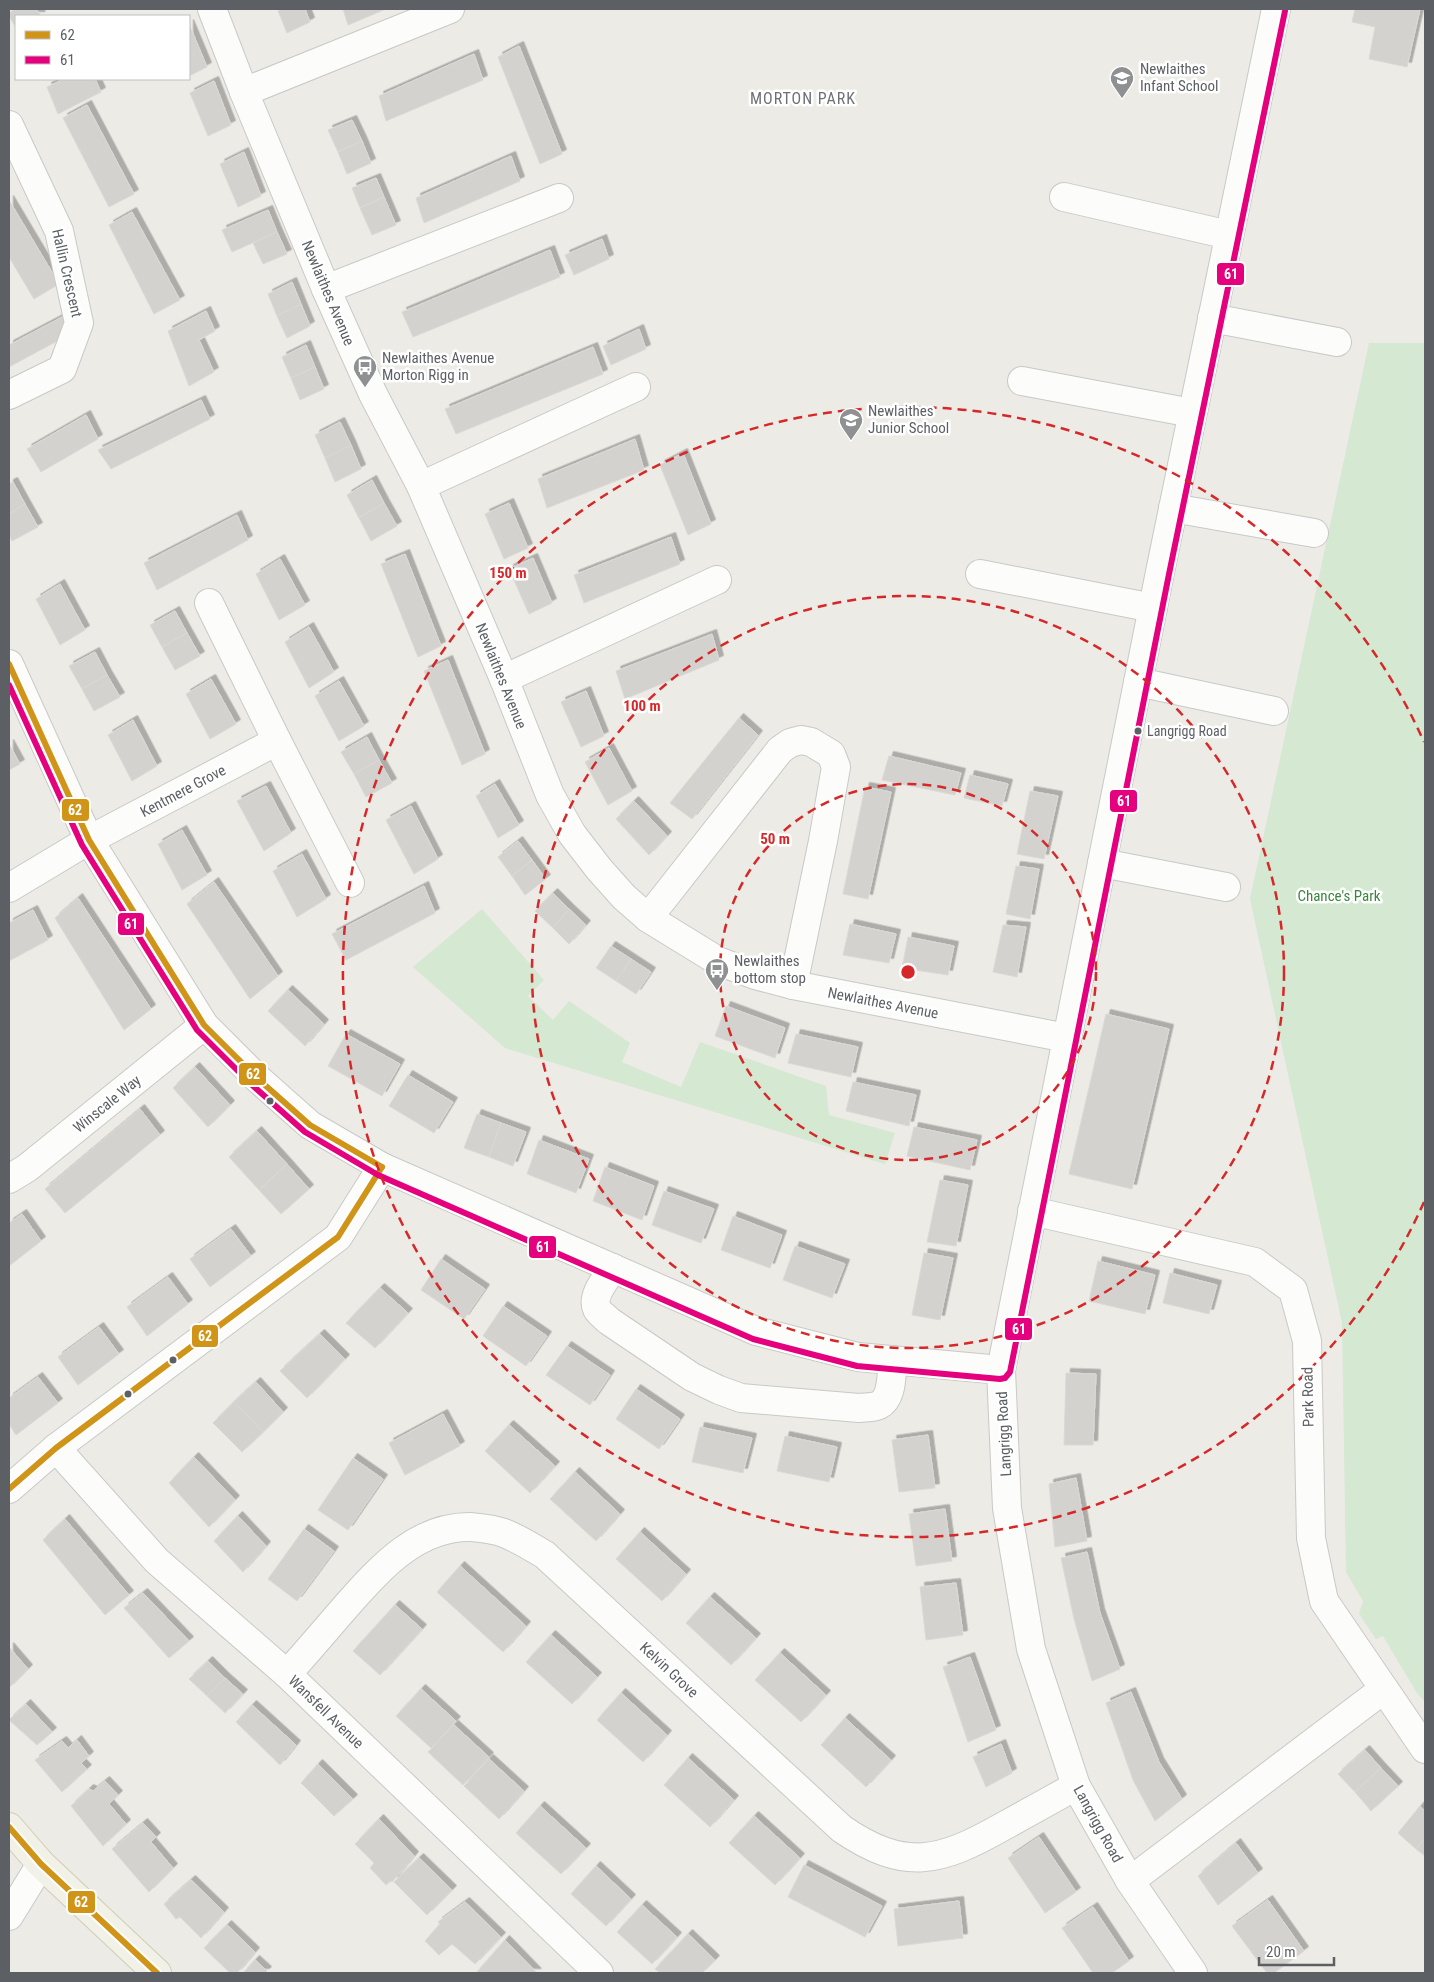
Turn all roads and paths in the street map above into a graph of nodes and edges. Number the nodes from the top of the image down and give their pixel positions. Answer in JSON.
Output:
{"nodes":[{"id":1,"x":212,"y":9,"type":"edge"},
{"id":2,"x":450,"y":9,"type":"edge"},
{"id":3,"x":1276,"y":9,"type":"edge"},
{"id":4,"x":244,"y":92,"type":"junction"},
{"id":5,"x":9,"y":126,"type":"edge"},
{"id":6,"x":1064,"y":197,"type":"dead end"},
{"id":7,"x":559,"y":198,"type":"dead end"},
{"id":8,"x":1229,"y":236,"type":"junction"},
{"id":9,"x":326,"y":288,"type":"junction"},
{"id":10,"x":1212,"y":318,"type":"junction"},
{"id":11,"x":1337,"y":342,"type":"dead end"},
{"id":12,"x":1022,"y":381,"type":"dead end"},
{"id":13,"x":636,"y":387,"type":"dead end"},
{"id":14,"x":9,"y":395,"type":"edge"},
{"id":15,"x":1192,"y":414,"type":"junction"},
{"id":16,"x":421,"y":486,"type":"junction"},
{"id":17,"x":1173,"y":508,"type":"junction"},
{"id":18,"x":1314,"y":533,"type":"dead end"},
{"id":19,"x":980,"y":574,"type":"dead end"},
{"id":20,"x":717,"y":580,"type":"dead end"},
{"id":21,"x":209,"y":603,"type":"dead end"},
{"id":22,"x":1153,"y":608,"type":"junction"},
{"id":23,"x":9,"y":664,"type":"edge"},
{"id":24,"x":504,"y":679,"type":"junction"},
{"id":25,"x":1138,"y":682,"type":"junction"},
{"id":26,"x":1274,"y":711,"type":"dead end"},
{"id":27,"x":277,"y":741,"type":"junction"},
{"id":28,"x":89,"y":840,"type":"junction"},
{"id":29,"x":1102,"y":863,"type":"junction"},
{"id":30,"x":350,"y":883,"type":"dead end"},
{"id":31,"x":1226,"y":887,"type":"dead end"},
{"id":32,"x":9,"y":888,"type":"edge"},
{"id":33,"x":648,"y":918,"type":"junction"},
{"id":34,"x":793,"y":985,"type":"junction"},
{"id":35,"x":204,"y":1025,"type":"junction"},
{"id":36,"x":1067,"y":1038,"type":"junction"},
{"id":37,"x":382,"y":1167,"type":"junction"},
{"id":38,"x":9,"y":1180,"type":"edge"},
{"id":39,"x":1032,"y":1211,"type":"junction"},
{"id":40,"x":612,"y":1268,"type":"junction"},
{"id":41,"x":893,"y":1360,"type":"junction"},
{"id":42,"x":1001,"y":1370,"type":"junction"},
{"id":43,"x":56,"y":1448,"type":"junction"},
{"id":44,"x":9,"y":1489,"type":"edge"},
{"id":45,"x":287,"y":1674,"type":"junction"},
{"id":46,"x":1384,"y":1689,"type":"junction"},
{"id":47,"x":1425,"y":1749,"type":"edge"},
{"id":48,"x":1076,"y":1786,"type":"junction"},
{"id":49,"x":9,"y":1827,"type":"edge"},
{"id":50,"x":41,"y":1864,"type":"junction"},
{"id":51,"x":1130,"y":1881,"type":"junction"},
{"id":52,"x":9,"y":1916,"type":"edge"},
{"id":53,"x":157,"y":1973,"type":"edge"},
{"id":54,"x":599,"y":1973,"type":"edge"},
{"id":55,"x":1193,"y":1973,"type":"edge"}],
"edges":[{"from":1,"to":4,"type":"street","name":"Newlaithes Avenue"},
{"from":2,"to":4,"type":"street"},
{"from":3,"to":8,"type":"street","name":"Langrigg Road"},
{"from":4,"to":9,"type":"street","name":"Newlaithes Avenue"},
{"from":5,"to":14,"type":"street","name":"Hallin Crescent"},
{"from":6,"to":8,"type":"street"},
{"from":7,"to":9,"type":"street"},
{"from":8,"to":10,"type":"street","name":"Langrigg Road"},
{"from":9,"to":16,"type":"street","name":"Newlaithes Avenue"},
{"from":10,"to":11,"type":"street"},
{"from":10,"to":15,"type":"street","name":"Langrigg Road"},
{"from":12,"to":15,"type":"street"},
{"from":13,"to":16,"type":"street"},
{"from":15,"to":17,"type":"street","name":"Langrigg Road"},
{"from":16,"to":24,"type":"street","name":"Newlaithes Avenue"},
{"from":17,"to":18,"type":"street"},
{"from":17,"to":22,"type":"street","name":"Langrigg Road"},
{"from":19,"to":22,"type":"street"},
{"from":20,"to":24,"type":"street"},
{"from":21,"to":27,"type":"street"},
{"from":22,"to":25,"type":"street","name":"Langrigg Road"},
{"from":23,"to":28,"type":"street"},
{"from":24,"to":33,"type":"street","name":"Newlaithes Avenue"},
{"from":25,"to":26,"type":"street"},
{"from":25,"to":29,"type":"street","name":"Langrigg Road"},
{"from":27,"to":28,"type":"street","name":"Kentmere Grove"},
{"from":27,"to":30,"type":"street"},
{"from":28,"to":32,"type":"street","name":"Kentmere Grove"},
{"from":28,"to":35,"type":"street"},
{"from":29,"to":31,"type":"street"},
{"from":29,"to":36,"type":"street","name":"Langrigg Road"},
{"from":33,"to":34,"type":"street","name":"Newlaithes Avenue"},
{"from":33,"to":34,"type":"street"},
{"from":34,"to":36,"type":"street","name":"Newlaithes Avenue"},
{"from":35,"to":37,"type":"street"},
{"from":35,"to":38,"type":"street","name":"Winscale Way"},
{"from":36,"to":39,"type":"street","name":"Langrigg Road"},
{"from":37,"to":40,"type":"street"},
{"from":37,"to":43,"type":"street"},
{"from":39,"to":42,"type":"street","name":"Langrigg Road"},
{"from":39,"to":46,"type":"street","name":"Park Road"},
{"from":40,"to":41,"type":"street"},
{"from":40,"to":41,"type":"street"},
{"from":41,"to":42,"type":"street"},
{"from":42,"to":48,"type":"street","name":"Langrigg Road"},
{"from":43,"to":44,"type":"street"},
{"from":43,"to":45,"type":"street","name":"Wansfell Avenue"},
{"from":45,"to":48,"type":"street","name":"Kelvin Grove"},
{"from":45,"to":54,"type":"street","name":"Wansfell Avenue"},
{"from":46,"to":47,"type":"street","name":"Park Road"},
{"from":46,"to":51,"type":"street"},
{"from":48,"to":51,"type":"street","name":"Langrigg Road"},
{"from":49,"to":50,"type":"main road"},
{"from":50,"to":52,"type":"street"},
{"from":50,"to":53,"type":"main road"},
{"from":51,"to":55,"type":"street","name":"Langrigg Road"}]}
